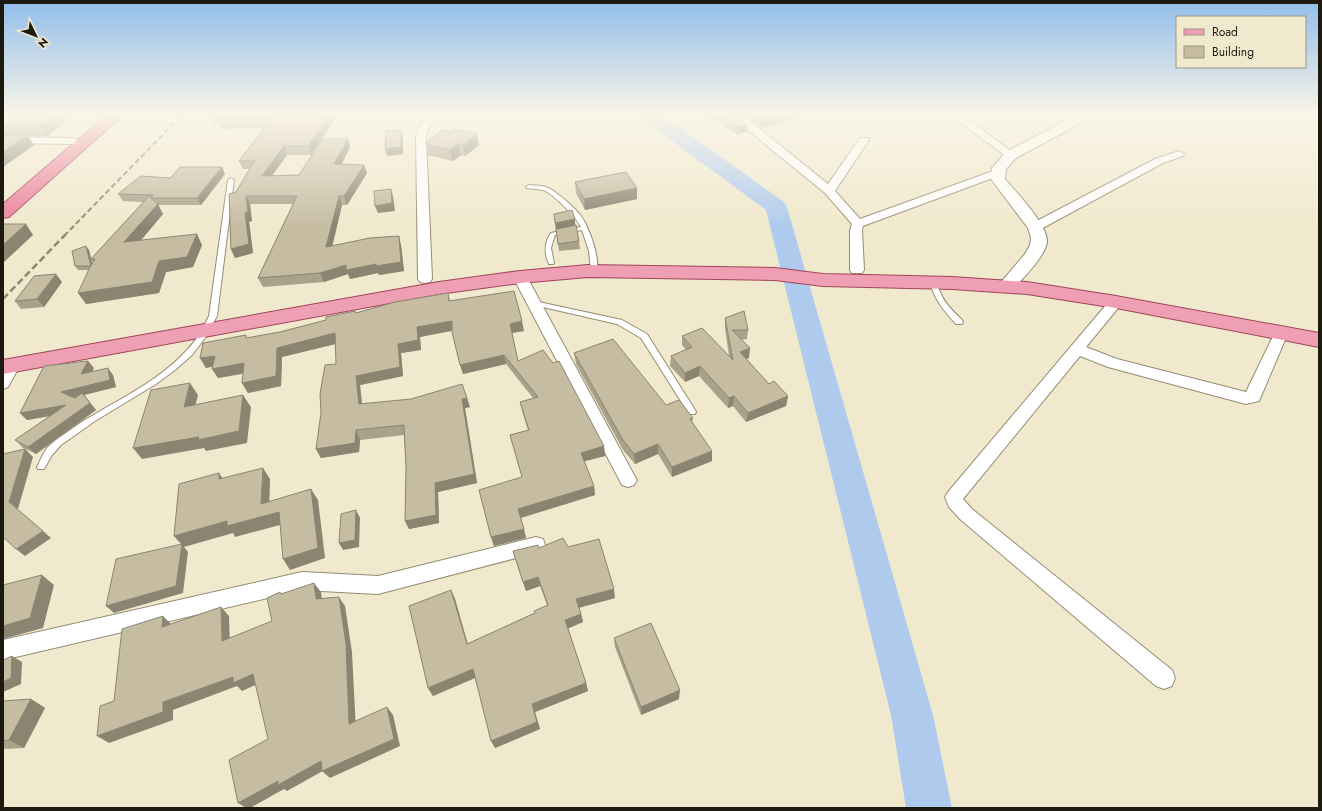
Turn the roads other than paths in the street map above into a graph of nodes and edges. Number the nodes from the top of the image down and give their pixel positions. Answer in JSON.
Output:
{"nodes":[{"id":1,"x":61,"y":152,"type":"edge"},
{"id":2,"x":73,"y":152,"type":"edge"},
{"id":3,"x":421,"y":152,"type":"edge"},
{"id":4,"x":782,"y":152,"type":"edge"},
{"id":5,"x":856,"y":152,"type":"edge"},
{"id":6,"x":1007,"y":152,"type":"edge"},
{"id":7,"x":1017,"y":152,"type":"edge"},
{"id":8,"x":1179,"y":154,"type":"dead end"},
{"id":9,"x":1011,"y":155,"type":"junction"},
{"id":10,"x":997,"y":173,"type":"junction"},
{"id":11,"x":231,"y":180,"type":"dead end"},
{"id":12,"x":529,"y":187,"type":"dead end"},
{"id":13,"x":830,"y":191,"type":"junction"},
{"id":14,"x":3,"y":200,"type":"edge"},
{"id":15,"x":3,"y":213,"type":"edge"},
{"id":16,"x":858,"y":224,"type":"junction"},
{"id":17,"x":1035,"y":227,"type":"junction"},
{"id":18,"x":585,"y":228,"type":"junction"},
{"id":19,"x":551,"y":263,"type":"junction"},
{"id":20,"x":594,"y":266,"type":"junction"},
{"id":21,"x":857,"y":270,"type":"junction"},
{"id":22,"x":823,"y":275,"type":"junction"},
{"id":23,"x":520,"y":277,"type":"junction"},
{"id":24,"x":425,"y":279,"type":"junction"},
{"id":25,"x":1011,"y":281,"type":"junction"},
{"id":26,"x":933,"y":282,"type":"junction"},
{"id":27,"x":1116,"y":302,"type":"junction"},
{"id":28,"x":534,"y":303,"type":"junction"},
{"id":29,"x":959,"y":322,"type":"dead end"},
{"id":30,"x":210,"y":323,"type":"junction"},
{"id":31,"x":1319,"y":326,"type":"edge"},
{"id":32,"x":1281,"y":333,"type":"junction"},
{"id":33,"x":1319,"y":340,"type":"edge"},
{"id":34,"x":1076,"y":349,"type":"junction"},
{"id":35,"x":6,"y":362,"type":"edge"},
{"id":36,"x":3,"y":383,"type":"edge"},
{"id":37,"x":692,"y":412,"type":"dead end"},
{"id":38,"x":41,"y":467,"type":"dead end"},
{"id":39,"x":628,"y":480,"type":"dead end"},
{"id":40,"x":536,"y":545,"type":"edge"},
{"id":41,"x":3,"y":650,"type":"edge"},
{"id":42,"x":1164,"y":678,"type":"dead end"}],
"edges":[{"from":1,"to":14,"type":"highway"},
{"from":2,"to":15,"type":"highway"},
{"from":3,"to":24,"type":"street"},
{"from":4,"to":13,"type":"street"},
{"from":5,"to":13,"type":"street"},
{"from":6,"to":9,"type":"street"},
{"from":7,"to":9,"type":"street"},
{"from":8,"to":17,"type":"street"},
{"from":9,"to":10,"type":"street"},
{"from":10,"to":16,"type":"street"},
{"from":10,"to":17,"type":"street"},
{"from":11,"to":30,"type":"lane"},
{"from":12,"to":18,"type":"lane"},
{"from":13,"to":16,"type":"street"},
{"from":16,"to":21,"type":"street"},
{"from":17,"to":25,"type":"street"},
{"from":18,"to":19,"type":"lane"},
{"from":18,"to":20,"type":"lane"},
{"from":19,"to":20,"type":"main road"},
{"from":19,"to":24,"type":"main road"},
{"from":20,"to":22,"type":"main road"},
{"from":20,"to":23,"type":"main road"},
{"from":21,"to":22,"type":"main road"},
{"from":21,"to":25,"type":"main road"},
{"from":22,"to":26,"type":"main road"},
{"from":23,"to":28,"type":"street"},
{"from":23,"to":30,"type":"main road"},
{"from":24,"to":30,"type":"main road"},
{"from":25,"to":26,"type":"main road"},
{"from":25,"to":27,"type":"main road"},
{"from":25,"to":31,"type":"main road"},
{"from":26,"to":29,"type":"lane"},
{"from":27,"to":32,"type":"main road"},
{"from":27,"to":34,"type":"street"},
{"from":28,"to":37,"type":"lane"},
{"from":28,"to":39,"type":"street"},
{"from":30,"to":35,"type":"main road"},
{"from":30,"to":38,"type":"lane"},
{"from":32,"to":33,"type":"main road"},
{"from":32,"to":34,"type":"street"},
{"from":34,"to":42,"type":"street"},
{"from":35,"to":36,"type":"street"},
{"from":40,"to":41,"type":"street"}]}
